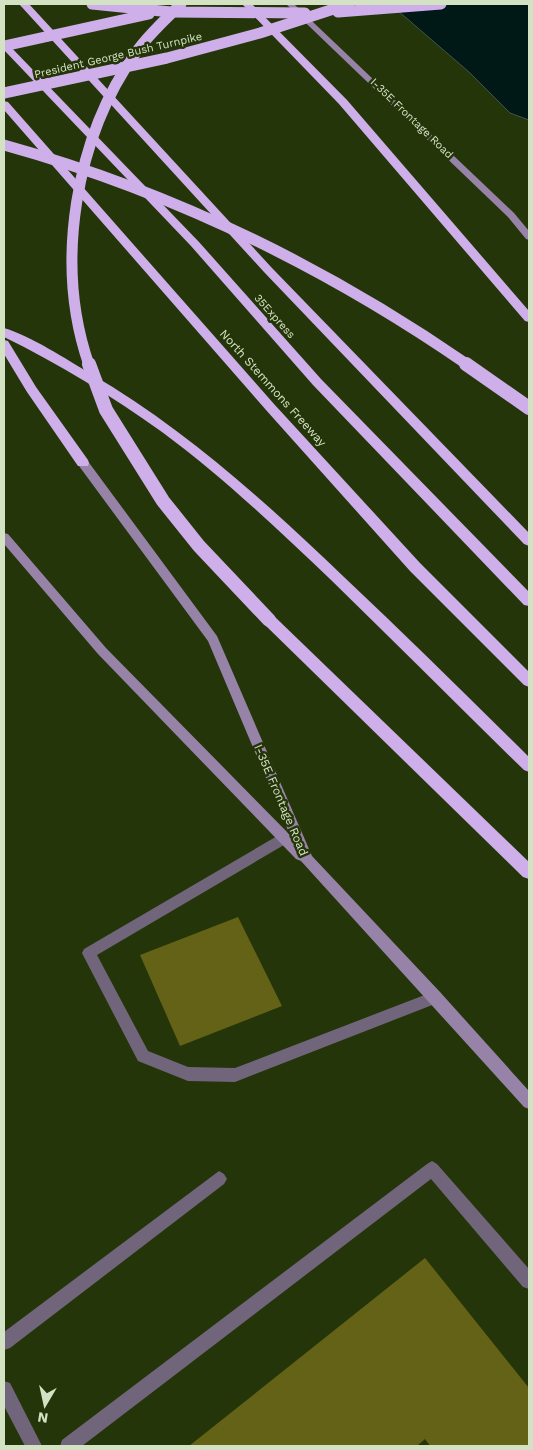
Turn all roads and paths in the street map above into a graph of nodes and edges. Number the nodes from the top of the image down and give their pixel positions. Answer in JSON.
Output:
{"nodes":[{"id":1,"x":24,"y":4,"type":"edge"},
{"id":2,"x":92,"y":4,"type":"edge"},
{"id":3,"x":181,"y":4,"type":"edge"},
{"id":4,"x":194,"y":4,"type":"edge"},
{"id":5,"x":247,"y":4,"type":"edge"},
{"id":6,"x":290,"y":4,"type":"edge"},
{"id":7,"x":351,"y":4,"type":"edge"},
{"id":8,"x":441,"y":4,"type":"edge"},
{"id":9,"x":4,"y":46,"type":"edge"},
{"id":10,"x":4,"y":92,"type":"edge"},
{"id":11,"x":4,"y":104,"type":"edge"},
{"id":12,"x":4,"y":145,"type":"edge"},
{"id":13,"x":529,"y":237,"type":"edge"},
{"id":14,"x":529,"y":318,"type":"edge"},
{"id":15,"x":4,"y":332,"type":"edge"},
{"id":16,"x":4,"y":344,"type":"edge"},
{"id":17,"x":529,"y":408,"type":"edge"},
{"id":18,"x":83,"y":463,"type":"joint"},
{"id":19,"x":4,"y":537,"type":"edge"},
{"id":20,"x":529,"y":541,"type":"edge"},
{"id":21,"x":529,"y":601,"type":"edge"},
{"id":22,"x":529,"y":682,"type":"edge"},
{"id":23,"x":529,"y":766,"type":"edge"},
{"id":24,"x":284,"y":838,"type":"junction"},
{"id":25,"x":307,"y":860,"type":"junction"},
{"id":26,"x":529,"y":872,"type":"edge"},
{"id":27,"x":435,"y":997,"type":"junction"},
{"id":28,"x":529,"y":1102,"type":"edge"},
{"id":29,"x":219,"y":1179,"type":"dead end"},
{"id":30,"x":529,"y":1281,"type":"edge"},
{"id":31,"x":4,"y":1342,"type":"edge"},
{"id":32,"x":4,"y":1389,"type":"edge"},
{"id":33,"x":34,"y":1446,"type":"edge"},
{"id":34,"x":68,"y":1446,"type":"edge"}],
"edges":[{"from":1,"to":20,"type":"highway"},
{"from":2,"to":8,"type":"highway","bridge":true},
{"from":3,"to":26,"type":"highway","bridge":true},
{"from":4,"to":9,"type":"highway","bridge":true},
{"from":5,"to":14,"type":"highway"},
{"from":6,"to":13,"type":"main road","name":"I-35E Frontage Road"},
{"from":7,"to":10,"type":"highway","name":"President George Bush Turnpike","bridge":true},
{"from":9,"to":21,"type":"highway","name":"35Express"},
{"from":11,"to":22,"type":"highway","name":"North Stemmons Freeway"},
{"from":12,"to":17,"type":"highway","bridge":true},
{"from":15,"to":23,"type":"highway"},
{"from":16,"to":18,"type":"highway"},
{"from":18,"to":25,"type":"main road","name":"I-35E Frontage Road"},
{"from":19,"to":24,"type":"main road"},
{"from":24,"to":25,"type":"main road"},
{"from":24,"to":27,"type":"lane"},
{"from":25,"to":27,"type":"main road","name":"I-35E Frontage Road"},
{"from":27,"to":28,"type":"main road","name":"I-35E Frontage Road"},
{"from":29,"to":31,"type":"lane"},
{"from":30,"to":34,"type":"lane"},
{"from":32,"to":33,"type":"lane"}]}
